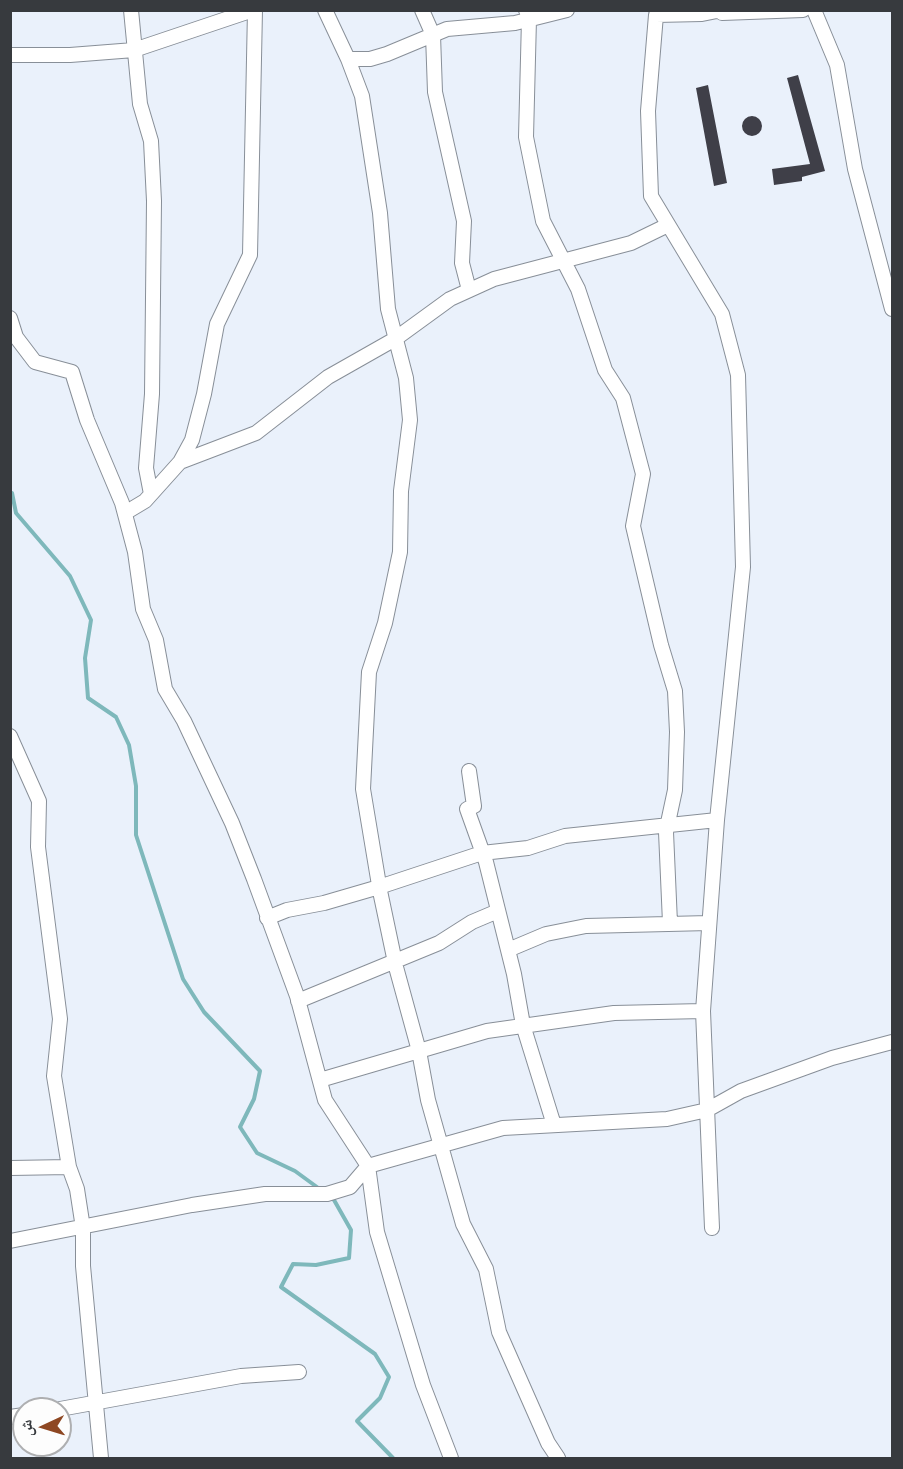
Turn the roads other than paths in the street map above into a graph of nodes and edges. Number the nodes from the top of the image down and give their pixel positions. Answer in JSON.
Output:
{"nodes":[{"id":1,"x":131,"y":10,"type":"edge"},
{"id":2,"x":254,"y":10,"type":"edge"},
{"id":3,"x":325,"y":10,"type":"edge"},
{"id":4,"x":422,"y":10,"type":"edge"},
{"id":5,"x":567,"y":10,"type":"edge"},
{"id":6,"x":803,"y":10,"type":"edge"},
{"id":7,"x":814,"y":10,"type":"edge"},
{"id":8,"x":722,"y":12,"type":"edge"},
{"id":9,"x":652,"y":13,"type":"edge"},
{"id":10,"x":527,"y":15,"type":"edge"},
{"id":11,"x":434,"y":35,"type":"junction"},
{"id":12,"x":134,"y":50,"type":"junction"},
{"id":13,"x":10,"y":55,"type":"edge"},
{"id":14,"x":348,"y":59,"type":"junction"},
{"id":15,"x":668,"y":225,"type":"junction"},
{"id":16,"x":564,"y":260,"type":"junction"},
{"id":17,"x":469,"y":290,"type":"junction"},
{"id":18,"x":892,"y":309,"type":"edge"},
{"id":19,"x":10,"y":318,"type":"edge"},
{"id":20,"x":395,"y":339,"type":"junction"},
{"id":21,"x":180,"y":462,"type":"junction"},
{"id":22,"x":151,"y":494,"type":"junction"},
{"id":23,"x":125,"y":513,"type":"junction"},
{"id":24,"x":10,"y":736,"type":"edge"},
{"id":25,"x":469,"y":771,"type":"dead end"},
{"id":26,"x":717,"y":820,"type":"junction"},
{"id":27,"x":667,"y":827,"type":"junction"},
{"id":28,"x":482,"y":853,"type":"junction"},
{"id":29,"x":379,"y":887,"type":"junction"},
{"id":30,"x":498,"y":911,"type":"junction"},
{"id":31,"x":267,"y":918,"type":"junction"},
{"id":32,"x":670,"y":923,"type":"junction"},
{"id":33,"x":709,"y":923,"type":"junction"},
{"id":34,"x":508,"y":951,"type":"junction"},
{"id":35,"x":395,"y":961,"type":"junction"},
{"id":36,"x":298,"y":1001,"type":"junction"},
{"id":37,"x":703,"y":1011,"type":"junction"},
{"id":38,"x":523,"y":1025,"type":"junction"},
{"id":39,"x":892,"y":1042,"type":"edge"},
{"id":40,"x":419,"y":1050,"type":"junction"},
{"id":41,"x":320,"y":1080,"type":"junction"},
{"id":42,"x":707,"y":1110,"type":"junction"},
{"id":43,"x":554,"y":1125,"type":"junction"},
{"id":44,"x":442,"y":1147,"type":"junction"},
{"id":45,"x":368,"y":1166,"type":"junction"},
{"id":46,"x":69,"y":1167,"type":"junction"},
{"id":47,"x":10,"y":1168,"type":"edge"},
{"id":48,"x":83,"y":1228,"type":"junction"},
{"id":49,"x":712,"y":1228,"type":"dead end"},
{"id":50,"x":10,"y":1241,"type":"edge"},
{"id":51,"x":299,"y":1372,"type":"dead end"},
{"id":52,"x":96,"y":1403,"type":"junction"},
{"id":53,"x":72,"y":1407,"type":"edge"},
{"id":54,"x":101,"y":1458,"type":"edge"},
{"id":55,"x":451,"y":1458,"type":"edge"},
{"id":56,"x":558,"y":1458,"type":"edge"}],
"edges":[{"from":1,"to":12,"type":"street"},
{"from":2,"to":12,"type":"street"},
{"from":2,"to":21,"type":"street"},
{"from":3,"to":14,"type":"street"},
{"from":4,"to":11,"type":"street"},
{"from":5,"to":10,"type":"street"},
{"from":6,"to":8,"type":"street"},
{"from":7,"to":18,"type":"street"},
{"from":8,"to":9,"type":"street"},
{"from":9,"to":15,"type":"street"},
{"from":10,"to":11,"type":"street"},
{"from":10,"to":16,"type":"street"},
{"from":11,"to":14,"type":"street"},
{"from":11,"to":17,"type":"street"},
{"from":12,"to":13,"type":"street"},
{"from":12,"to":22,"type":"street"},
{"from":14,"to":20,"type":"street"},
{"from":15,"to":16,"type":"street"},
{"from":15,"to":26,"type":"street"},
{"from":16,"to":17,"type":"street"},
{"from":16,"to":27,"type":"street"},
{"from":17,"to":20,"type":"street"},
{"from":19,"to":23,"type":"street"},
{"from":20,"to":21,"type":"street"},
{"from":20,"to":29,"type":"street"},
{"from":21,"to":22,"type":"street"},
{"from":22,"to":23,"type":"street"},
{"from":23,"to":31,"type":"street"},
{"from":24,"to":46,"type":"street"},
{"from":25,"to":28,"type":"street"},
{"from":26,"to":27,"type":"street"},
{"from":26,"to":33,"type":"street"},
{"from":27,"to":28,"type":"street"},
{"from":27,"to":32,"type":"street"},
{"from":28,"to":29,"type":"street"},
{"from":28,"to":30,"type":"street"},
{"from":29,"to":31,"type":"street"},
{"from":29,"to":35,"type":"street"},
{"from":30,"to":34,"type":"street"},
{"from":30,"to":35,"type":"street"},
{"from":31,"to":36,"type":"street"},
{"from":32,"to":33,"type":"street"},
{"from":32,"to":34,"type":"street"},
{"from":33,"to":37,"type":"street"},
{"from":34,"to":38,"type":"street"},
{"from":35,"to":36,"type":"street"},
{"from":35,"to":40,"type":"street"},
{"from":36,"to":41,"type":"street"},
{"from":37,"to":38,"type":"street"},
{"from":37,"to":42,"type":"street"},
{"from":38,"to":40,"type":"street"},
{"from":38,"to":43,"type":"street"},
{"from":39,"to":42,"type":"street"},
{"from":40,"to":41,"type":"street"},
{"from":40,"to":44,"type":"street"},
{"from":41,"to":45,"type":"street"},
{"from":42,"to":43,"type":"street"},
{"from":42,"to":49,"type":"street"},
{"from":43,"to":44,"type":"street"},
{"from":44,"to":45,"type":"street"},
{"from":44,"to":56,"type":"street"},
{"from":45,"to":48,"type":"street"},
{"from":45,"to":55,"type":"street"},
{"from":46,"to":47,"type":"street"},
{"from":46,"to":48,"type":"street"},
{"from":48,"to":50,"type":"street"},
{"from":48,"to":52,"type":"street"},
{"from":51,"to":52,"type":"street"},
{"from":52,"to":53,"type":"street"},
{"from":52,"to":54,"type":"street"}]}
